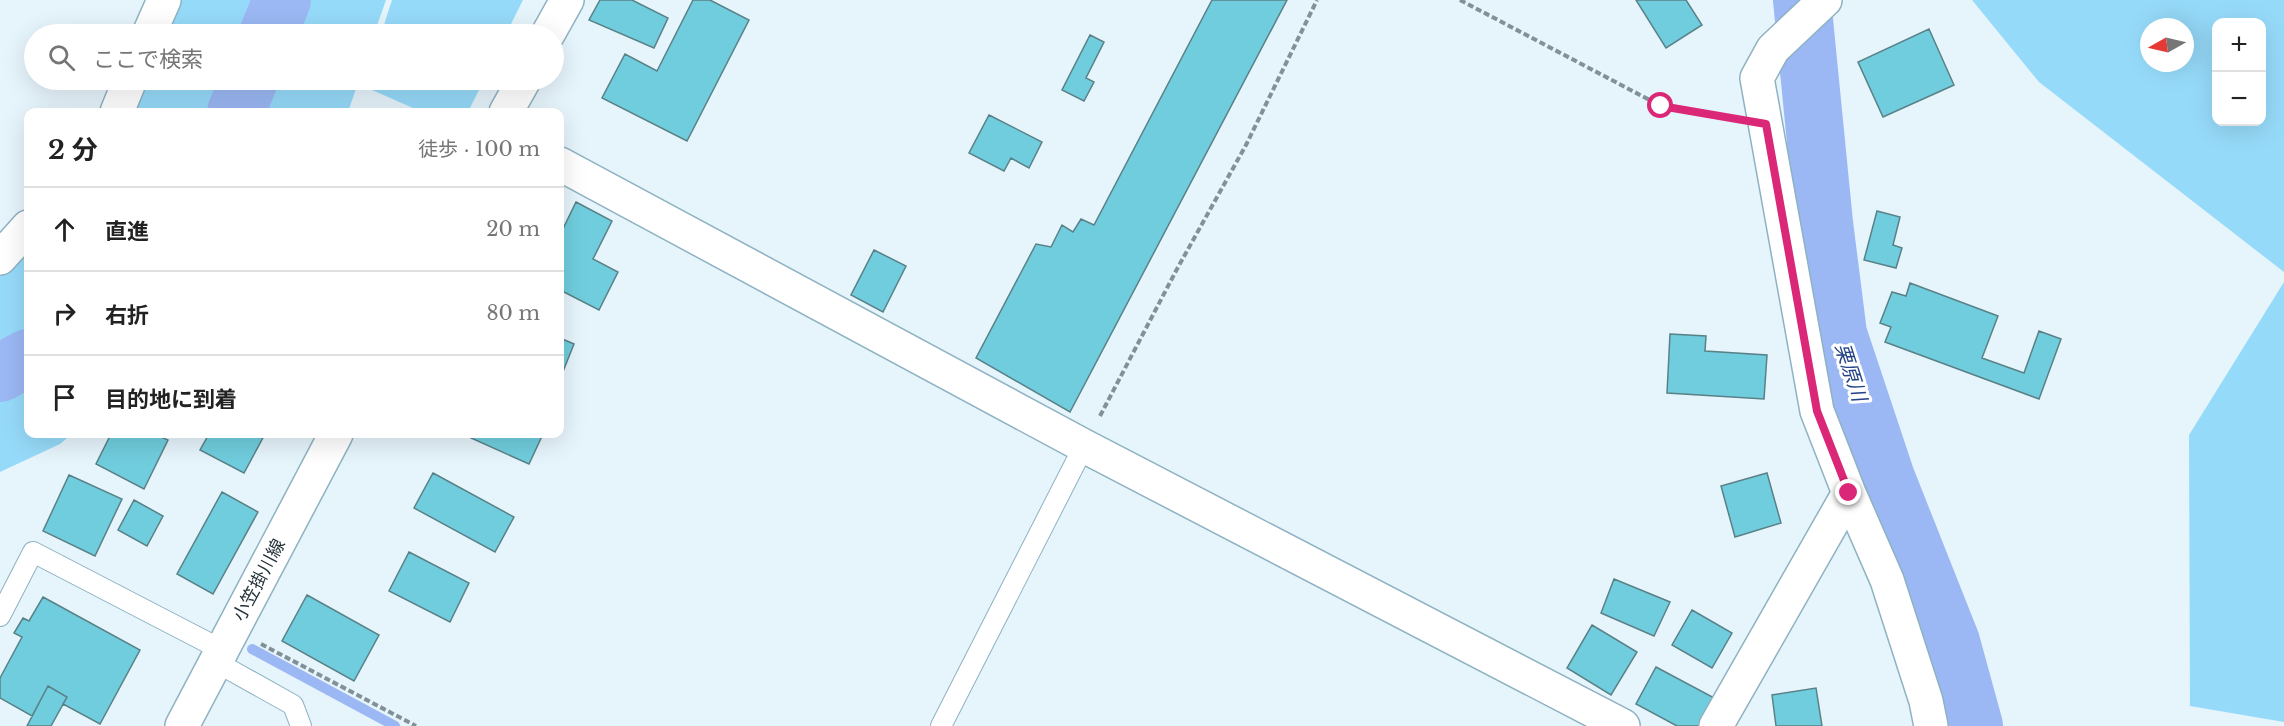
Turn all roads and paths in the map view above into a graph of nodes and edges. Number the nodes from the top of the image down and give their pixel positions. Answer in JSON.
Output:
{"nodes":[{"id":1,"x":164,"y":0,"type":"edge"},
{"id":2,"x":567,"y":0,"type":"edge"},
{"id":3,"x":1317,"y":0,"type":"edge"},
{"id":4,"x":1460,"y":0,"type":"edge"},
{"id":5,"x":1825,"y":0,"type":"edge"},
{"id":6,"x":153,"y":24,"type":"edge"},
{"id":7,"x":554,"y":24,"type":"edge"},
{"id":8,"x":126,"y":90,"type":"edge"},
{"id":9,"x":518,"y":90,"type":"edge"},
{"id":10,"x":119,"y":108,"type":"edge"},
{"id":11,"x":508,"y":108,"type":"edge"},
{"id":12,"x":1766,"y":124,"type":"junction"},
{"id":13,"x":564,"y":166,"type":"edge"},
{"id":14,"x":24,"y":231,"type":"edge"},
{"id":15,"x":0,"y":258,"type":"edge"},
{"id":16,"x":334,"y":438,"type":"edge"},
{"id":17,"x":1084,"y":446,"type":"junction"},
{"id":18,"x":1849,"y":493,"type":"junction"},
{"id":19,"x":0,"y":616,"type":"edge"},
{"id":20,"x":224,"y":647,"type":"junction"},
{"id":21,"x":182,"y":726,"type":"edge"},
{"id":22,"x":302,"y":726,"type":"edge"},
{"id":23,"x":416,"y":726,"type":"edge"},
{"id":24,"x":941,"y":726,"type":"edge"},
{"id":25,"x":1623,"y":726,"type":"edge"},
{"id":26,"x":1716,"y":726,"type":"edge"},
{"id":27,"x":1931,"y":726,"type":"edge"}],
"edges":[{"from":1,"to":6,"type":"street"},
{"from":2,"to":7,"type":"street"},
{"from":3,"to":17,"type":"path"},
{"from":4,"to":12,"type":"path"},
{"from":5,"to":12,"type":"street"},
{"from":8,"to":10,"type":"street"},
{"from":9,"to":11,"type":"street"},
{"from":12,"to":18,"type":"street"},
{"from":13,"to":17,"type":"street"},
{"from":14,"to":15,"type":"street"},
{"from":16,"to":20,"type":"street","name":"小笠掛川線"},
{"from":17,"to":24,"type":"lane"},
{"from":17,"to":25,"type":"street"},
{"from":18,"to":26,"type":"street"},
{"from":18,"to":27,"type":"street"},
{"from":19,"to":20,"type":"lane"},
{"from":20,"to":21,"type":"street","name":"小笠掛川線"},
{"from":20,"to":22,"type":"lane"},
{"from":20,"to":23,"type":"path"}]}
